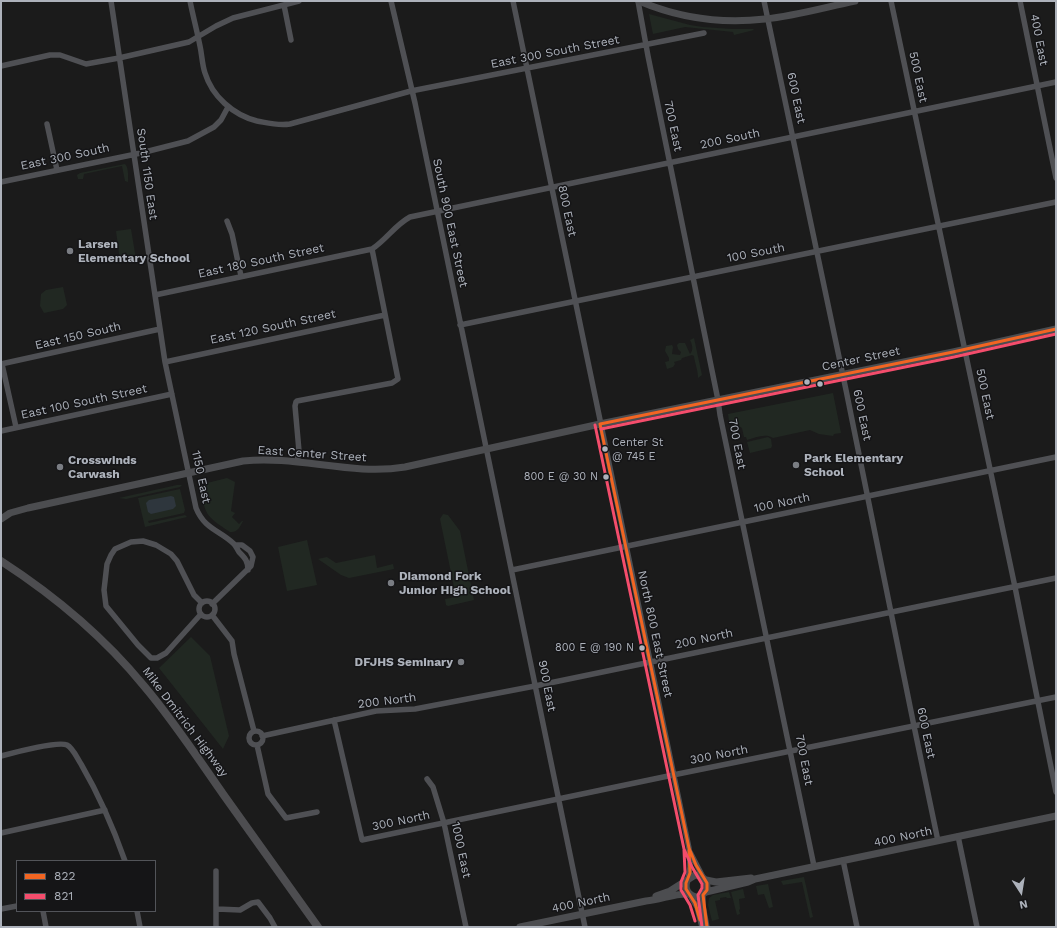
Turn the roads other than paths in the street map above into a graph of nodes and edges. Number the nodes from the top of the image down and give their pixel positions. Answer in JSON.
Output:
{"nodes":[{"id":1,"x":111,"y":1,"type":"edge"},
{"id":2,"x":190,"y":1,"type":"edge"},
{"id":3,"x":299,"y":1,"type":"edge"},
{"id":4,"x":391,"y":1,"type":"edge"},
{"id":5,"x":513,"y":1,"type":"edge"},
{"id":6,"x":639,"y":1,"type":"edge"},
{"id":7,"x":764,"y":1,"type":"edge"},
{"id":8,"x":855,"y":1,"type":"edge"},
{"id":9,"x":891,"y":1,"type":"edge"},
{"id":10,"x":1020,"y":1,"type":"edge"},
{"id":11,"x":284,"y":5,"type":"junction"},
{"id":12,"x":767,"y":19,"type":"junction"},
{"id":13,"x":704,"y":33,"type":"dead end"},
{"id":14,"x":198,"y":38,"type":"junction"},
{"id":15,"x":291,"y":40,"type":"dead end"},
{"id":16,"x":646,"y":45,"type":"junction"},
{"id":17,"x":119,"y":58,"type":"junction"},
{"id":18,"x":1,"y":66,"type":"edge"},
{"id":19,"x":526,"y":68,"type":"junction"},
{"id":20,"x":1056,"y":82,"type":"edge"},
{"id":21,"x":1036,"y":86,"type":"junction"},
{"id":22,"x":411,"y":91,"type":"junction"},
{"id":23,"x":228,"y":107,"type":"junction"},
{"id":24,"x":914,"y":112,"type":"junction"},
{"id":25,"x":47,"y":124,"type":"dead end"},
{"id":26,"x":793,"y":137,"type":"junction"},
{"id":27,"x":133,"y":154,"type":"junction"},
{"id":28,"x":670,"y":163,"type":"junction"},
{"id":29,"x":57,"y":170,"type":"junction"},
{"id":30,"x":1056,"y":178,"type":"edge"},
{"id":31,"x":1,"y":182,"type":"edge"},
{"id":32,"x":551,"y":188,"type":"junction"},
{"id":33,"x":1056,"y":202,"type":"edge"},
{"id":34,"x":436,"y":212,"type":"junction"},
{"id":35,"x":227,"y":221,"type":"dead end"},
{"id":36,"x":939,"y":226,"type":"junction"},
{"id":37,"x":372,"y":249,"type":"junction"},
{"id":38,"x":817,"y":252,"type":"junction"},
{"id":39,"x":241,"y":276,"type":"junction"},
{"id":40,"x":693,"y":277,"type":"junction"},
{"id":41,"x":155,"y":295,"type":"junction"},
{"id":42,"x":574,"y":302,"type":"junction"},
{"id":43,"x":385,"y":315,"type":"junction"},
{"id":44,"x":460,"y":325,"type":"junction"},
{"id":45,"x":160,"y":329,"type":"junction"},
{"id":46,"x":1056,"y":329,"type":"edge"},
{"id":47,"x":964,"y":349,"type":"junction"},
{"id":48,"x":165,"y":362,"type":"junction"},
{"id":49,"x":2,"y":364,"type":"edge"},
{"id":50,"x":842,"y":375,"type":"junction"},
{"id":51,"x":172,"y":394,"type":"junction"},
{"id":52,"x":718,"y":400,"type":"junction"},
{"id":53,"x":178,"y":420,"type":"joint"},
{"id":54,"x":600,"y":424,"type":"junction"},
{"id":55,"x":16,"y":427,"type":"junction"},
{"id":56,"x":1,"y":431,"type":"edge"},
{"id":57,"x":486,"y":450,"type":"junction"},
{"id":58,"x":1056,"y":457,"type":"edge"},
{"id":59,"x":297,"y":462,"type":"junction"},
{"id":60,"x":990,"y":471,"type":"junction"},
{"id":61,"x":189,"y":473,"type":"junction"},
{"id":62,"x":867,"y":496,"type":"junction"},
{"id":63,"x":1,"y":520,"type":"edge"},
{"id":64,"x":742,"y":522,"type":"junction"},
{"id":65,"x":626,"y":546,"type":"junction"},
{"id":66,"x":1,"y":561,"type":"edge"},
{"id":67,"x":512,"y":570,"type":"junction"},
{"id":68,"x":1056,"y":578,"type":"edge"},
{"id":69,"x":1015,"y":586,"type":"junction"},
{"id":70,"x":202,"y":603,"type":"junction"},
{"id":71,"x":212,"y":604,"type":"junction"},
{"id":72,"x":891,"y":612,"type":"junction"},
{"id":73,"x":200,"y":614,"type":"junction"},
{"id":74,"x":212,"y":615,"type":"junction"},
{"id":75,"x":768,"y":637,"type":"junction"},
{"id":76,"x":650,"y":662,"type":"junction"},
{"id":77,"x":535,"y":686,"type":"junction"},
{"id":78,"x":1056,"y":698,"type":"edge"},
{"id":79,"x":1037,"y":702,"type":"junction"},
{"id":80,"x":334,"y":720,"type":"junction"},
{"id":81,"x":914,"y":726,"type":"junction"},
{"id":82,"x":254,"y":731,"type":"junction"},
{"id":83,"x":262,"y":736,"type":"junction"},
{"id":84,"x":257,"y":744,"type":"junction"},
{"id":85,"x":791,"y":752,"type":"junction"},
{"id":86,"x":1,"y":756,"type":"edge"},
{"id":87,"x":673,"y":775,"type":"junction"},
{"id":88,"x":428,"y":779,"type":"dead end"},
{"id":89,"x":1056,"y":792,"type":"edge"},
{"id":90,"x":558,"y":799,"type":"junction"},
{"id":91,"x":105,"y":810,"type":"junction"},
{"id":92,"x":317,"y":812,"type":"dead end"},
{"id":93,"x":1056,"y":816,"type":"edge"},
{"id":94,"x":444,"y":823,"type":"junction"},
{"id":95,"x":1,"y":833,"type":"edge"},
{"id":96,"x":958,"y":836,"type":"junction"},
{"id":97,"x":938,"y":840,"type":"junction"},
{"id":98,"x":689,"y":848,"type":"junction"},
{"id":99,"x":125,"y":860,"type":"edge"},
{"id":100,"x":843,"y":860,"type":"junction"},
{"id":101,"x":814,"y":866,"type":"junction"},
{"id":102,"x":216,"y":872,"type":"dead end"},
{"id":103,"x":704,"y":878,"type":"junction"},
{"id":104,"x":755,"y":878,"type":"junction"},
{"id":105,"x":688,"y":880,"type":"junction"},
{"id":106,"x":704,"y":894,"type":"junction"},
{"id":107,"x":690,"y":895,"type":"junction"},
{"id":108,"x":646,"y":901,"type":"junction"},
{"id":109,"x":16,"y":906,"type":"edge"},
{"id":110,"x":1,"y":909,"type":"edge"},
{"id":111,"x":217,"y":909,"type":"junction"},
{"id":112,"x":42,"y":912,"type":"edge"},
{"id":113,"x":137,"y":912,"type":"edge"},
{"id":114,"x":582,"y":914,"type":"junction"},
{"id":115,"x":46,"y":927,"type":"edge"},
{"id":116,"x":140,"y":927,"type":"edge"},
{"id":117,"x":216,"y":927,"type":"edge"},
{"id":118,"x":274,"y":927,"type":"edge"},
{"id":119,"x":318,"y":927,"type":"edge"},
{"id":120,"x":466,"y":927,"type":"edge"},
{"id":121,"x":520,"y":927,"type":"edge"},
{"id":122,"x":585,"y":927,"type":"edge"},
{"id":123,"x":702,"y":927,"type":"edge"},
{"id":124,"x":707,"y":927,"type":"edge"},
{"id":125,"x":857,"y":927,"type":"edge"},
{"id":126,"x":977,"y":927,"type":"edge"}],
"edges":[{"from":1,"to":17,"type":"street","name":"South 1150 East"},
{"from":2,"to":14,"type":"street","name":"East 300 South Street"},
{"from":3,"to":11,"type":"street"},
{"from":4,"to":22,"type":"street","name":"South 900 East Street"},
{"from":5,"to":19,"type":"street","name":"800 East"},
{"from":6,"to":12,"type":"main road"},
{"from":6,"to":16,"type":"street","name":"700 East"},
{"from":7,"to":12,"type":"street","name":"600 East"},
{"from":8,"to":12,"type":"main road"},
{"from":9,"to":24,"type":"street","name":"500 East"},
{"from":10,"to":21,"type":"street","name":"400 East"},
{"from":11,"to":14,"type":"street"},
{"from":11,"to":15,"type":"street"},
{"from":12,"to":26,"type":"street","name":"600 East"},
{"from":13,"to":16,"type":"street","name":"East 300 South Street"},
{"from":14,"to":17,"type":"street"},
{"from":14,"to":23,"type":"street","name":"East 300 South Street"},
{"from":16,"to":19,"type":"street","name":"East 300 South Street"},
{"from":16,"to":28,"type":"street","name":"700 East"},
{"from":17,"to":18,"type":"street"},
{"from":17,"to":27,"type":"street","name":"South 1150 East"},
{"from":19,"to":22,"type":"street","name":"East 300 South Street"},
{"from":19,"to":32,"type":"street","name":"800 East"},
{"from":20,"to":21,"type":"street","name":"200 South"},
{"from":21,"to":24,"type":"street","name":"200 South"},
{"from":21,"to":30,"type":"street","name":"400 East"},
{"from":22,"to":23,"type":"street","name":"East 300 South Street"},
{"from":22,"to":34,"type":"street","name":"South 900 East Street"},
{"from":23,"to":27,"type":"street","name":"East 300 South"},
{"from":24,"to":26,"type":"street","name":"200 South"},
{"from":24,"to":36,"type":"street","name":"500 East"},
{"from":25,"to":29,"type":"street"},
{"from":26,"to":28,"type":"street","name":"200 South"},
{"from":26,"to":38,"type":"street","name":"600 East"},
{"from":27,"to":29,"type":"street","name":"East 300 South"},
{"from":27,"to":41,"type":"street","name":"South 1150 East"},
{"from":28,"to":32,"type":"street","name":"200 South"},
{"from":28,"to":40,"type":"street","name":"700 East"},
{"from":29,"to":31,"type":"street","name":"East 300 South"},
{"from":32,"to":34,"type":"street","name":"200 South"},
{"from":32,"to":42,"type":"street","name":"800 East"},
{"from":33,"to":36,"type":"street","name":"100 South"},
{"from":34,"to":37,"type":"street","name":"200 South"},
{"from":34,"to":44,"type":"street","name":"South 900 East Street"},
{"from":35,"to":39,"type":"street"},
{"from":36,"to":38,"type":"street","name":"100 South"},
{"from":36,"to":47,"type":"street","name":"500 East"},
{"from":37,"to":39,"type":"street","name":"East 180 South Street"},
{"from":37,"to":43,"type":"street"},
{"from":38,"to":40,"type":"street","name":"100 South"},
{"from":38,"to":50,"type":"street","name":"600 East"},
{"from":39,"to":41,"type":"street","name":"East 180 South Street"},
{"from":40,"to":42,"type":"street","name":"100 South"},
{"from":40,"to":52,"type":"street","name":"700 East"},
{"from":41,"to":45,"type":"street","name":"South 1150 East"},
{"from":42,"to":44,"type":"street","name":"100 South"},
{"from":42,"to":54,"type":"street","name":"800 East"},
{"from":43,"to":48,"type":"street","name":"East 120 South Street"},
{"from":43,"to":59,"type":"street"},
{"from":44,"to":57,"type":"street","name":"South 900 East Street"},
{"from":45,"to":48,"type":"street","name":"South 1150 East"},
{"from":45,"to":49,"type":"street","name":"East 150 South"},
{"from":46,"to":47,"type":"main road","name":"Center Street"},
{"from":47,"to":50,"type":"main road","name":"Center Street"},
{"from":47,"to":60,"type":"street","name":"500 East"},
{"from":48,"to":51,"type":"street","name":"South 1150 East"},
{"from":49,"to":55,"type":"street"},
{"from":50,"to":52,"type":"main road","name":"Center Street"},
{"from":50,"to":62,"type":"street","name":"600 East"},
{"from":51,"to":53,"type":"street","name":"South 1150 East"},
{"from":51,"to":55,"type":"street","name":"East 100 South Street"},
{"from":52,"to":54,"type":"main road","name":"Center Street"},
{"from":52,"to":64,"type":"street","name":"700 East"},
{"from":53,"to":61,"type":"street","name":"1150 East"},
{"from":54,"to":57,"type":"main road","name":"East Center Street"},
{"from":54,"to":65,"type":"street","name":"North 800 East Street"},
{"from":55,"to":56,"type":"street","name":"East 100 South Street"},
{"from":57,"to":59,"type":"main road","name":"East Center Street"},
{"from":57,"to":67,"type":"street","name":"900 East"},
{"from":58,"to":60,"type":"street","name":"100 North"},
{"from":59,"to":61,"type":"main road","name":"East Center Street"},
{"from":60,"to":62,"type":"street","name":"100 North"},
{"from":60,"to":69,"type":"street","name":"500 East"},
{"from":61,"to":63,"type":"main road","name":"East Center Street"},
{"from":61,"to":71,"type":"street","name":"1150 East"},
{"from":62,"to":64,"type":"street","name":"100 North"},
{"from":62,"to":72,"type":"street","name":"600 East"},
{"from":64,"to":65,"type":"street","name":"100 North"},
{"from":64,"to":75,"type":"street","name":"700 East"},
{"from":65,"to":67,"type":"street","name":"100 North"},
{"from":65,"to":76,"type":"street","name":"North 800 East Street"},
{"from":66,"to":119,"type":"highway","name":"Mike Dmitrich Highway"},
{"from":67,"to":77,"type":"street","name":"900 East"},
{"from":68,"to":69,"type":"street","name":"200 North"},
{"from":69,"to":72,"type":"street","name":"200 North"},
{"from":69,"to":79,"type":"street","name":"500 East"},
{"from":70,"to":71,"type":"street"},
{"from":70,"to":73,"type":"street"},
{"from":70,"to":73,"type":"street"},
{"from":71,"to":74,"type":"street"},
{"from":72,"to":75,"type":"street","name":"200 North"},
{"from":72,"to":81,"type":"street","name":"600 East"},
{"from":73,"to":74,"type":"street"},
{"from":74,"to":82,"type":"street"},
{"from":75,"to":76,"type":"street","name":"200 North"},
{"from":75,"to":85,"type":"street","name":"700 East"},
{"from":76,"to":77,"type":"street","name":"200 North"},
{"from":76,"to":87,"type":"street","name":"North 800 East Street"},
{"from":77,"to":80,"type":"street","name":"200 North"},
{"from":77,"to":90,"type":"street","name":"900 East"},
{"from":78,"to":79,"type":"street","name":"300 North"},
{"from":79,"to":81,"type":"street","name":"300 North"},
{"from":79,"to":89,"type":"street","name":"500 East"},
{"from":80,"to":83,"type":"street","name":"200 North"},
{"from":80,"to":94,"type":"street","name":"300 North"},
{"from":81,"to":85,"type":"street","name":"300 North"},
{"from":81,"to":97,"type":"street","name":"600 East"},
{"from":82,"to":83,"type":"street"},
{"from":82,"to":84,"type":"street"},
{"from":83,"to":84,"type":"street"},
{"from":84,"to":92,"type":"street"},
{"from":85,"to":87,"type":"street","name":"300 North"},
{"from":85,"to":101,"type":"street","name":"700 East"},
{"from":86,"to":91,"type":"street"},
{"from":87,"to":90,"type":"street","name":"300 North"},
{"from":87,"to":98,"type":"street","name":"North 800 East Street"},
{"from":88,"to":94,"type":"street","name":"1000 East"},
{"from":90,"to":94,"type":"street","name":"300 North"},
{"from":90,"to":114,"type":"street","name":"900 East"},
{"from":91,"to":95,"type":"street"},
{"from":91,"to":99,"type":"street"},
{"from":93,"to":96,"type":"main road","name":"400 North"},
{"from":94,"to":120,"type":"street","name":"1000 East"},
{"from":96,"to":97,"type":"main road","name":"400 North"},
{"from":96,"to":126,"type":"street"},
{"from":97,"to":100,"type":"main road","name":"400 North"},
{"from":98,"to":103,"type":"street"},
{"from":98,"to":105,"type":"street"},
{"from":100,"to":101,"type":"main road","name":"400 North"},
{"from":100,"to":125,"type":"street"},
{"from":101,"to":104,"type":"main road","name":"400 North"},
{"from":102,"to":111,"type":"street"},
{"from":103,"to":104,"type":"main road"},
{"from":103,"to":105,"type":"main road"},
{"from":103,"to":106,"type":"main road"},
{"from":104,"to":106,"type":"main road"},
{"from":105,"to":107,"type":"main road"},
{"from":105,"to":108,"type":"main road"},
{"from":106,"to":107,"type":"main road"},
{"from":106,"to":124,"type":"street"},
{"from":107,"to":108,"type":"main road"},
{"from":107,"to":123,"type":"street"},
{"from":108,"to":114,"type":"main road","name":"400 North"},
{"from":109,"to":110,"type":"street"},
{"from":111,"to":117,"type":"street"},
{"from":111,"to":118,"type":"street"},
{"from":112,"to":115,"type":"street"},
{"from":113,"to":116,"type":"street"},
{"from":114,"to":121,"type":"main road","name":"400 North"},
{"from":114,"to":122,"type":"street","name":"900 East"}]}
